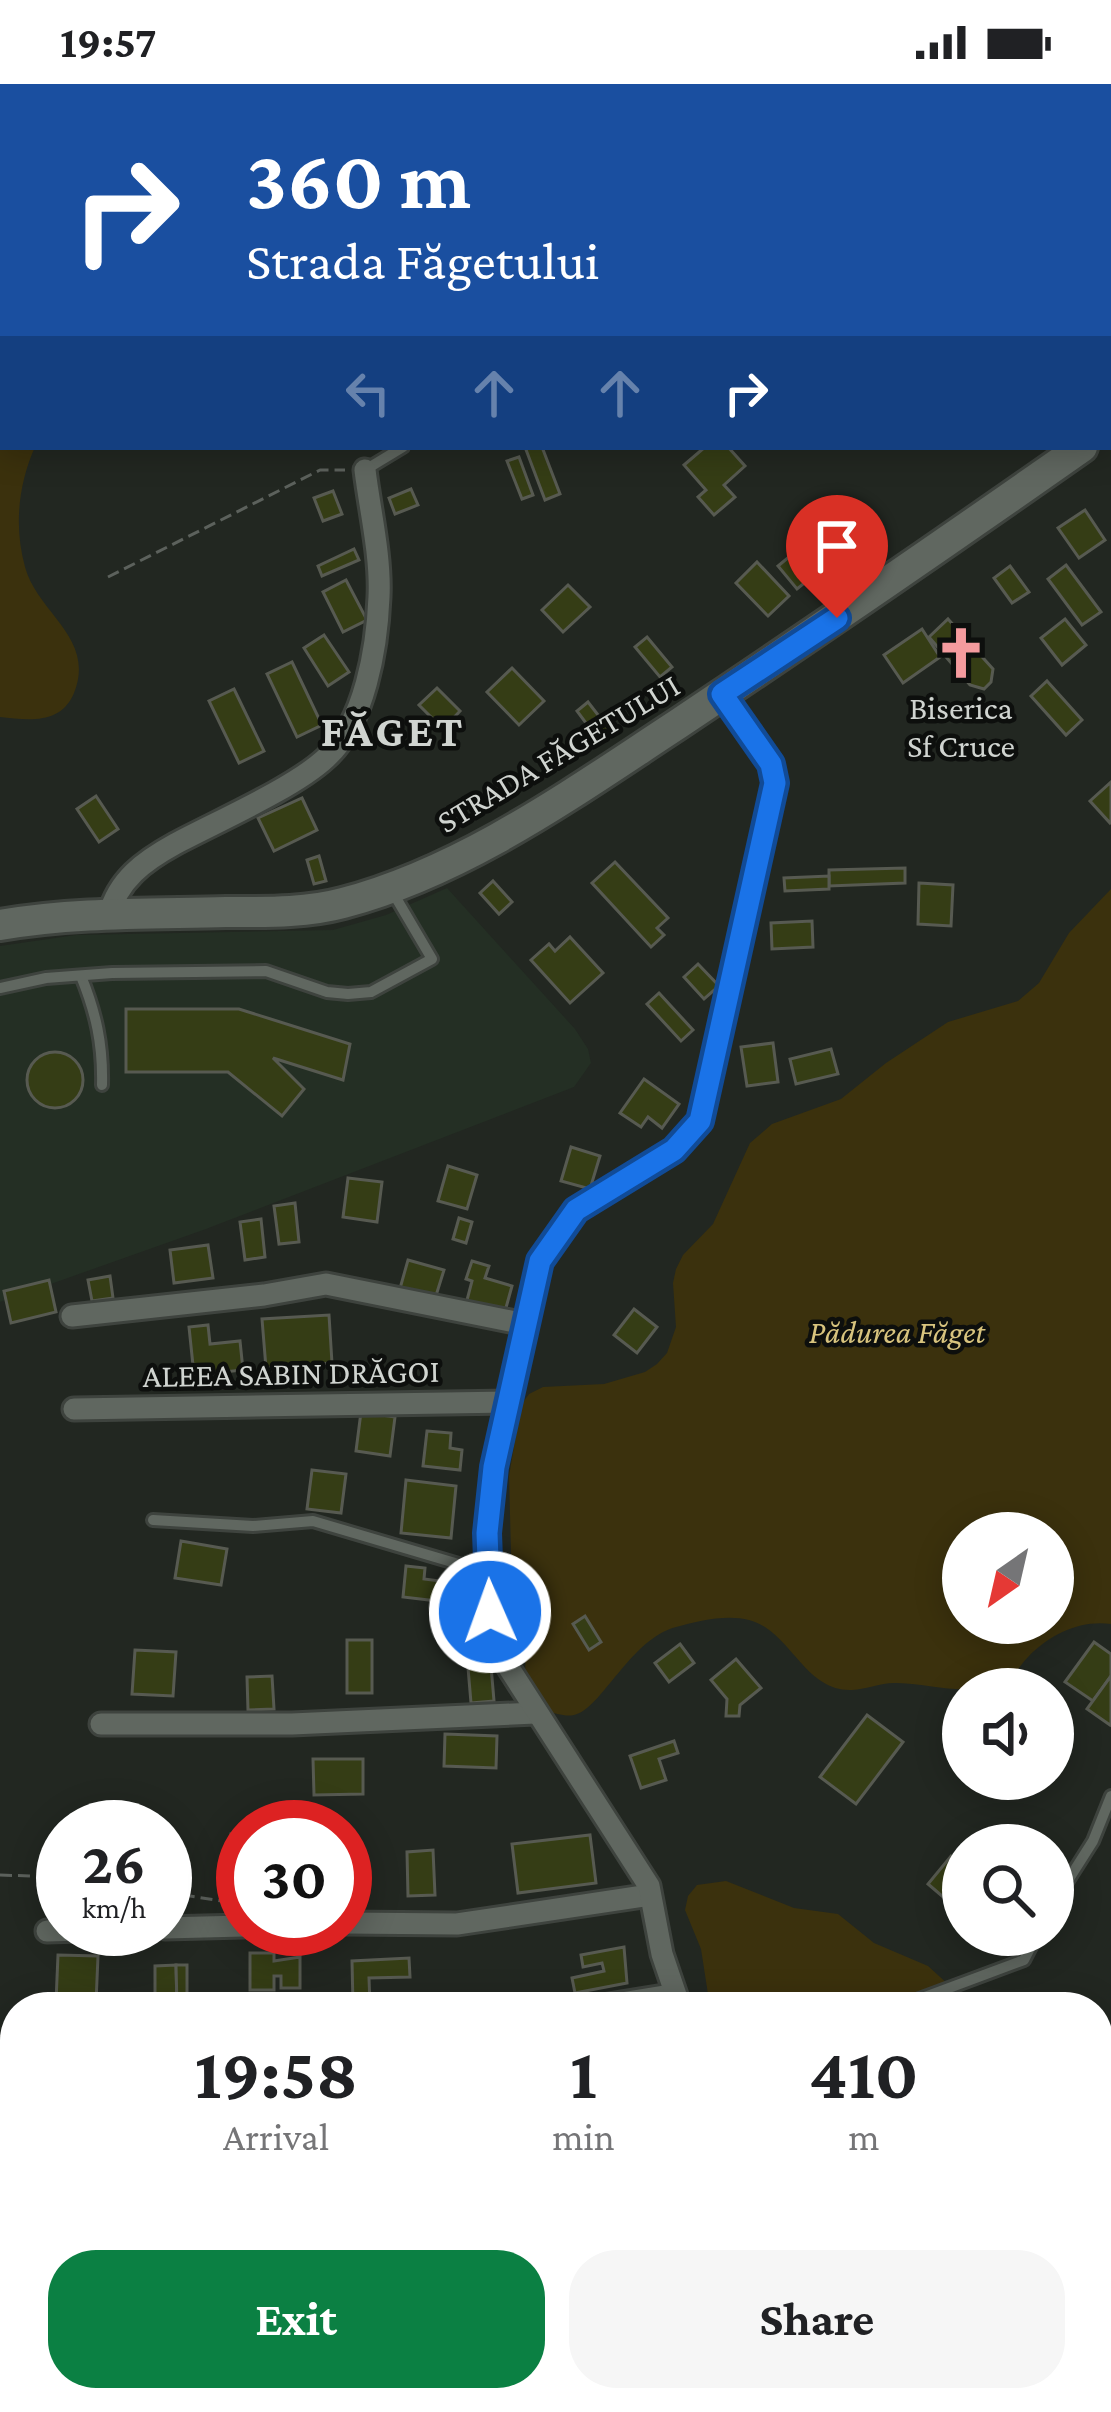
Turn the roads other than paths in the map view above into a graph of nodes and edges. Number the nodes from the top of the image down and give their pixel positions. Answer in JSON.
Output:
{"nodes":[{"id":1,"x":398,"y":450,"type":"edge"},
{"id":2,"x":1078,"y":450,"type":"edge"},
{"id":3,"x":365,"y":470,"type":"joint"},
{"id":4,"x":722,"y":694,"type":"junction"},
{"id":5,"x":391,"y":888,"type":"junction"},
{"id":6,"x":109,"y":915,"type":"junction"},
{"id":7,"x":0,"y":926,"type":"edge"},
{"id":8,"x":80,"y":976,"type":"junction"},
{"id":9,"x":0,"y":988,"type":"edge"},
{"id":10,"x":102,"y":1085,"type":"dead end"},
{"id":11,"x":72,"y":1316,"type":"dead end"},
{"id":12,"x":525,"y":1324,"type":"junction"},
{"id":13,"x":508,"y":1402,"type":"junction"},
{"id":14,"x":74,"y":1408,"type":"dead end"},
{"id":15,"x":153,"y":1520,"type":"dead end"},
{"id":16,"x":489,"y":1574,"type":"junction"},
{"id":17,"x":535,"y":1712,"type":"junction"},
{"id":18,"x":101,"y":1724,"type":"dead end"},
{"id":19,"x":1111,"y":1796,"type":"edge"},
{"id":20,"x":1074,"y":1871,"type":"edge"},
{"id":21,"x":650,"y":1895,"type":"junction"},
{"id":22,"x":372,"y":1923,"type":"edge"},
{"id":23,"x":1026,"y":1956,"type":"edge"},
{"id":24,"x":675,"y":1992,"type":"edge"},
{"id":25,"x":938,"y":1992,"type":"edge"}],
"edges":[{"from":1,"to":3,"type":"lane"},
{"from":2,"to":4,"type":"main road","name":"STRADA FĂGETULUI"},
{"from":3,"to":6,"type":"street"},
{"from":4,"to":5,"type":"main road","name":"STRADA FĂGETULUI"},
{"from":4,"to":12,"type":"street"},
{"from":5,"to":6,"type":"main road","name":"STRADA FĂGETULUI"},
{"from":5,"to":8,"type":"lane"},
{"from":6,"to":7,"type":"main road","name":"STRADA FĂGETULUI"},
{"from":8,"to":9,"type":"lane"},
{"from":8,"to":10,"type":"lane"},
{"from":11,"to":12,"type":"street"},
{"from":12,"to":13,"type":"street"},
{"from":13,"to":14,"type":"street","name":"ALEEA SABIN DRĂGOI"},
{"from":13,"to":16,"type":"street"},
{"from":15,"to":16,"type":"lane"},
{"from":16,"to":17,"type":"street"},
{"from":17,"to":18,"type":"street"},
{"from":17,"to":21,"type":"street"},
{"from":19,"to":20,"type":"lane"},
{"from":21,"to":22,"type":"street"},
{"from":21,"to":24,"type":"street"},
{"from":23,"to":25,"type":"lane"}]}
